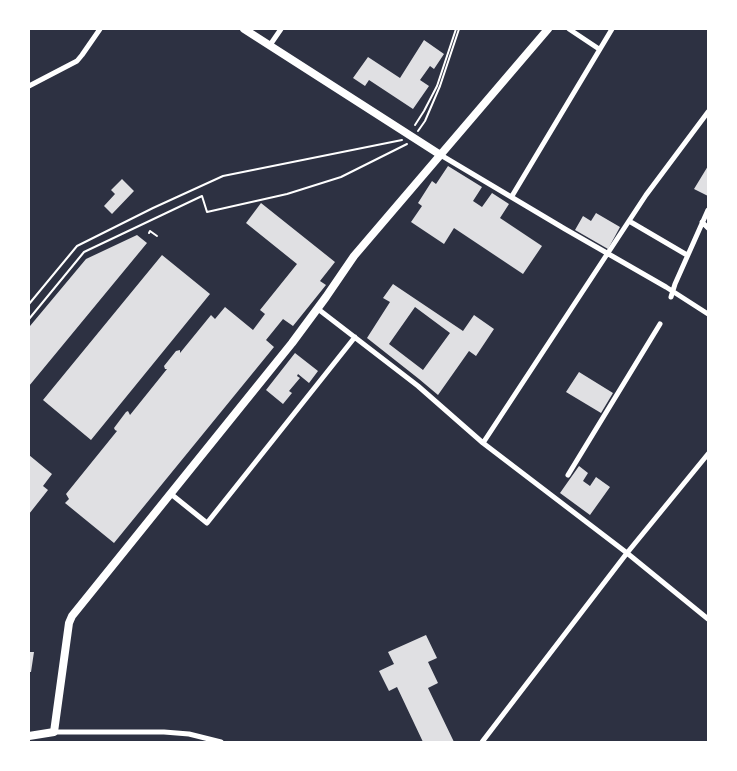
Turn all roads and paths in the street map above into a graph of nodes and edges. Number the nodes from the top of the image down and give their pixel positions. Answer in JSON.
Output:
{"nodes":[{"id":1,"x":100,"y":29,"type":"edge"},
{"id":2,"x":244,"y":29,"type":"edge"},
{"id":3,"x":281,"y":29,"type":"edge"},
{"id":4,"x":457,"y":29,"type":"edge"},
{"id":5,"x":548,"y":29,"type":"edge"},
{"id":6,"x":569,"y":29,"type":"edge"},
{"id":7,"x":612,"y":29,"type":"edge"},
{"id":8,"x":270,"y":46,"type":"junction"},
{"id":9,"x":599,"y":49,"type":"junction"},
{"id":10,"x":29,"y":86,"type":"edge"},
{"id":11,"x":708,"y":112,"type":"edge"},
{"id":12,"x":415,"y":125,"type":"dead end"},
{"id":13,"x":416,"y":133,"type":"dead end"},
{"id":14,"x":402,"y":140,"type":"dead end"},
{"id":15,"x":410,"y":140,"type":"dead end"},
{"id":16,"x":439,"y":154,"type":"junction"},
{"id":17,"x":512,"y":196,"type":"junction"},
{"id":18,"x":708,"y":210,"type":"edge"},
{"id":19,"x":629,"y":221,"type":"junction"},
{"id":20,"x":702,"y":222,"type":"junction"},
{"id":21,"x":708,"y":228,"type":"edge"},
{"id":22,"x":149,"y":232,"type":"dead end"},
{"id":23,"x":157,"y":236,"type":"dead end"},
{"id":24,"x":608,"y":253,"type":"junction"},
{"id":25,"x":687,"y":255,"type":"junction"},
{"id":26,"x":673,"y":291,"type":"junction"},
{"id":27,"x":672,"y":297,"type":"dead end"},
{"id":28,"x":29,"y":304,"type":"edge"},
{"id":29,"x":318,"y":309,"type":"junction"},
{"id":30,"x":708,"y":314,"type":"edge"},
{"id":31,"x":29,"y":319,"type":"edge"},
{"id":32,"x":660,"y":324,"type":"dead end"},
{"id":33,"x":354,"y":337,"type":"junction"},
{"id":34,"x":482,"y":444,"type":"junction"},
{"id":35,"x":708,"y":454,"type":"edge"},
{"id":36,"x":568,"y":475,"type":"dead end"},
{"id":37,"x":558,"y":492,"type":"dead end"},
{"id":38,"x":171,"y":494,"type":"junction"},
{"id":39,"x":554,"y":498,"type":"junction"},
{"id":40,"x":627,"y":553,"type":"junction"},
{"id":41,"x":708,"y":618,"type":"edge"},
{"id":42,"x":54,"y":732,"type":"junction"},
{"id":43,"x":29,"y":736,"type":"edge"},
{"id":44,"x":221,"y":742,"type":"edge"},
{"id":45,"x":482,"y":742,"type":"edge"}],
"edges":[{"from":1,"to":10,"type":"street"},
{"from":2,"to":8,"type":"street"},
{"from":3,"to":8,"type":"street"},
{"from":4,"to":12,"type":"path"},
{"from":4,"to":13,"type":"path"},
{"from":5,"to":16,"type":"street"},
{"from":6,"to":9,"type":"street"},
{"from":7,"to":9,"type":"street"},
{"from":8,"to":16,"type":"street"},
{"from":9,"to":17,"type":"street"},
{"from":11,"to":19,"type":"street"},
{"from":14,"to":28,"type":"path"},
{"from":15,"to":31,"type":"path"},
{"from":16,"to":17,"type":"street"},
{"from":16,"to":29,"type":"street"},
{"from":17,"to":24,"type":"street"},
{"from":18,"to":20,"type":"street"},
{"from":19,"to":24,"type":"street"},
{"from":19,"to":25,"type":"street"},
{"from":20,"to":21,"type":"street"},
{"from":20,"to":25,"type":"street"},
{"from":22,"to":23,"type":"path"},
{"from":24,"to":26,"type":"street"},
{"from":24,"to":34,"type":"street"},
{"from":25,"to":26,"type":"street"},
{"from":26,"to":27,"type":"street"},
{"from":26,"to":30,"type":"street"},
{"from":29,"to":33,"type":"street"},
{"from":29,"to":38,"type":"street"},
{"from":32,"to":36,"type":"street"},
{"from":33,"to":34,"type":"street"},
{"from":33,"to":38,"type":"street"},
{"from":34,"to":39,"type":"street"},
{"from":35,"to":40,"type":"street"},
{"from":37,"to":39,"type":"street"},
{"from":38,"to":42,"type":"street"},
{"from":39,"to":40,"type":"street"},
{"from":40,"to":41,"type":"street"},
{"from":40,"to":45,"type":"street"},
{"from":42,"to":43,"type":"street"},
{"from":42,"to":44,"type":"street"}]}
